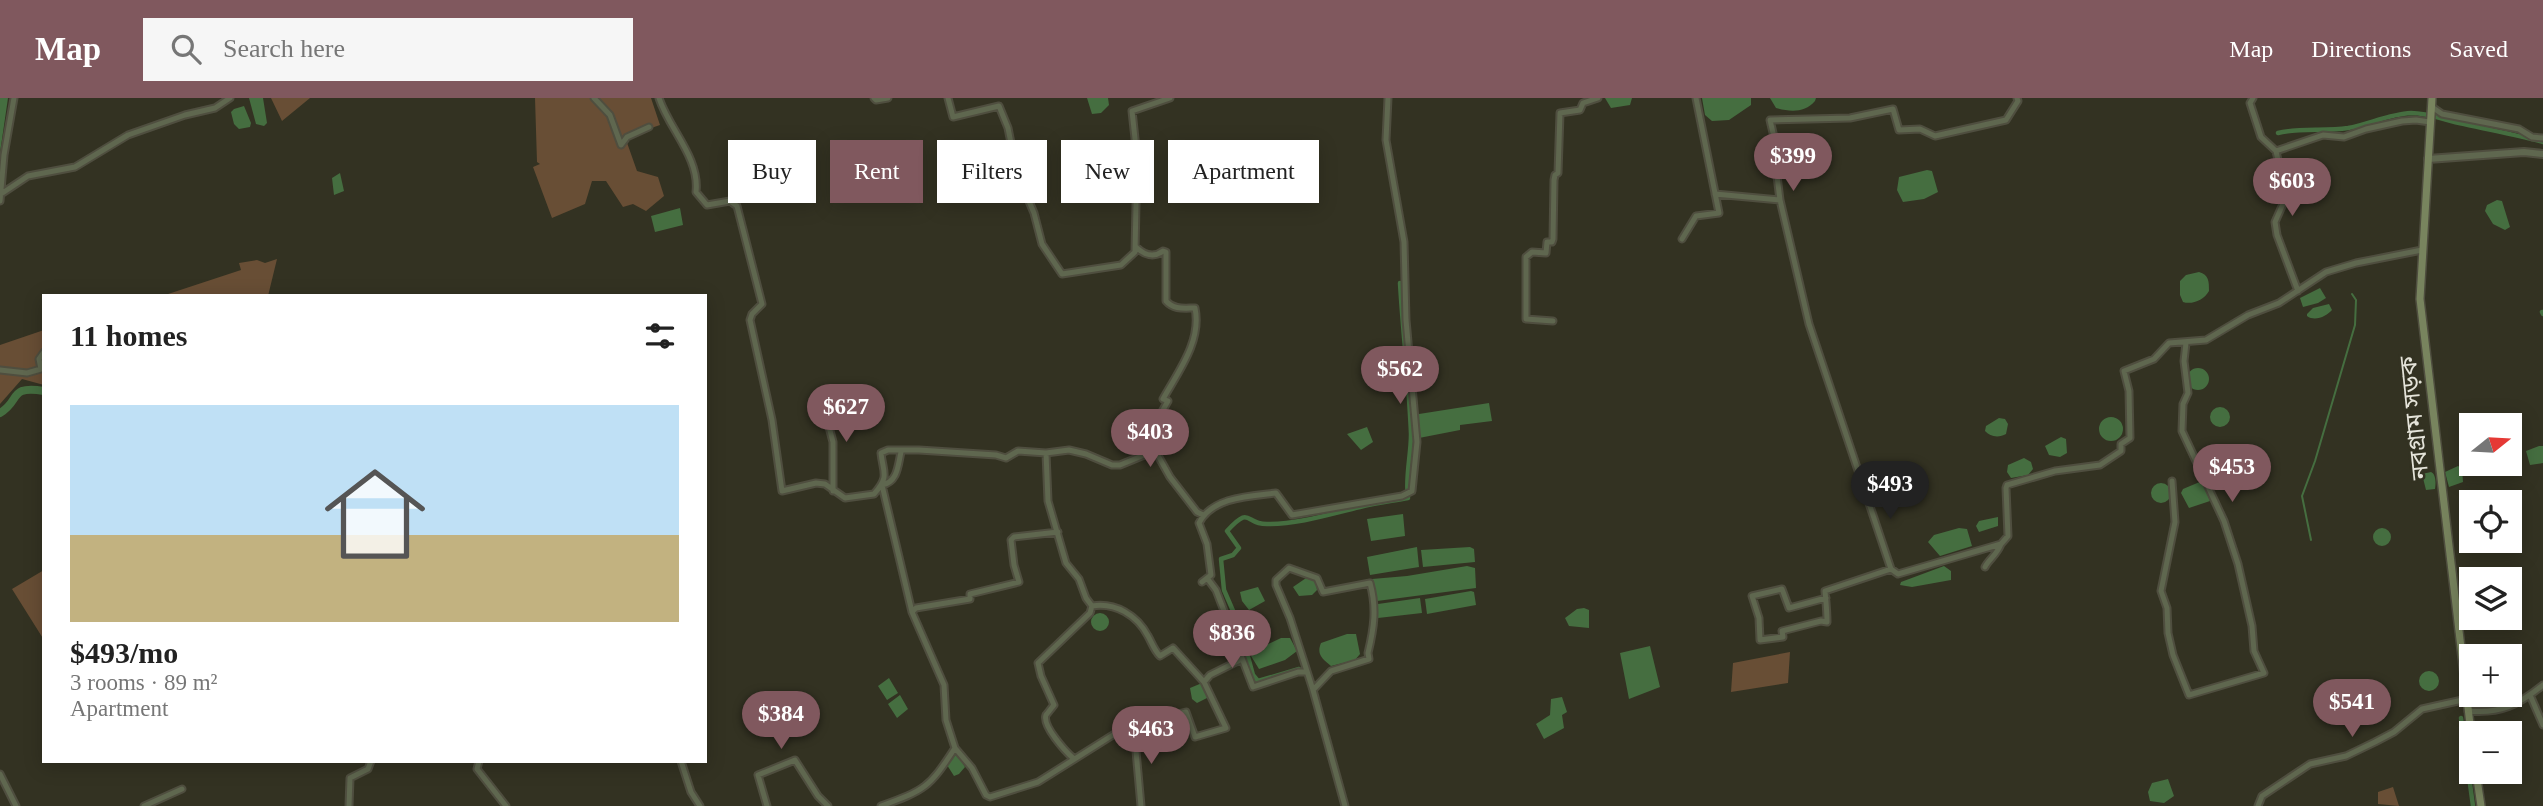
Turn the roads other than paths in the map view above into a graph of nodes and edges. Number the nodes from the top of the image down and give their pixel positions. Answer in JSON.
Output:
{"nodes":[{"id":1,"x":14,"y":98,"type":"edge"},
{"id":2,"x":230,"y":98,"type":"edge"},
{"id":3,"x":594,"y":98,"type":"edge"},
{"id":4,"x":659,"y":98,"type":"edge"},
{"id":5,"x":874,"y":98,"type":"edge"},
{"id":6,"x":888,"y":98,"type":"edge"},
{"id":7,"x":948,"y":98,"type":"edge"},
{"id":8,"x":1170,"y":98,"type":"edge"},
{"id":9,"x":1388,"y":98,"type":"edge"},
{"id":10,"x":1598,"y":98,"type":"edge"},
{"id":11,"x":1696,"y":98,"type":"edge"},
{"id":12,"x":2017,"y":98,"type":"edge"},
{"id":13,"x":2253,"y":98,"type":"edge"},
{"id":14,"x":2432,"y":98,"type":"edge"},
{"id":15,"x":2432,"y":109,"type":"junction"},
{"id":16,"x":2430,"y":121,"type":"junction"},
{"id":17,"x":649,"y":127,"type":"dead end"},
{"id":18,"x":2543,"y":138,"type":"edge"},
{"id":19,"x":2276,"y":151,"type":"junction"},
{"id":20,"x":2543,"y":154,"type":"edge"},
{"id":21,"x":2428,"y":159,"type":"junction"},
{"id":22,"x":1715,"y":194,"type":"junction"},
{"id":23,"x":1,"y":197,"type":"edge"},
{"id":24,"x":1780,"y":200,"type":"junction"},
{"id":25,"x":1682,"y":239,"type":"dead end"},
{"id":26,"x":1136,"y":247,"type":"junction"},
{"id":27,"x":2421,"y":250,"type":"junction"},
{"id":28,"x":2298,"y":291,"type":"junction"},
{"id":29,"x":1553,"y":321,"type":"dead end"},
{"id":30,"x":2186,"y":343,"type":"junction"},
{"id":31,"x":42,"y":354,"type":"edge"},
{"id":32,"x":0,"y":370,"type":"edge"},
{"id":33,"x":851,"y":398,"type":"dead end"},
{"id":34,"x":1154,"y":451,"type":"junction"},
{"id":35,"x":901,"y":452,"type":"junction"},
{"id":36,"x":1046,"y":453,"type":"junction"},
{"id":37,"x":2172,"y":481,"type":"dead end"},
{"id":38,"x":882,"y":485,"type":"junction"},
{"id":39,"x":833,"y":491,"type":"junction"},
{"id":40,"x":1203,"y":515,"type":"junction"},
{"id":41,"x":1058,"y":532,"type":"junction"},
{"id":42,"x":2001,"y":544,"type":"junction"},
{"id":43,"x":1985,"y":567,"type":"dead end"},
{"id":44,"x":1891,"y":569,"type":"junction"},
{"id":45,"x":1826,"y":598,"type":"junction"},
{"id":46,"x":1092,"y":606,"type":"junction"},
{"id":47,"x":912,"y":611,"type":"junction"},
{"id":48,"x":2461,"y":644,"type":"edge"},
{"id":49,"x":1242,"y":659,"type":"junction"},
{"id":50,"x":1307,"y":672,"type":"junction"},
{"id":51,"x":1204,"y":682,"type":"junction"},
{"id":52,"x":2543,"y":685,"type":"edge"},
{"id":53,"x":1313,"y":690,"type":"junction"},
{"id":54,"x":2530,"y":695,"type":"junction"},
{"id":55,"x":2459,"y":701,"type":"edge"},
{"id":56,"x":2468,"y":707,"type":"edge"},
{"id":57,"x":2468,"y":711,"type":"junction"},
{"id":58,"x":2469,"y":721,"type":"edge"},
{"id":59,"x":2543,"y":725,"type":"edge"},
{"id":60,"x":1134,"y":729,"type":"junction"},
{"id":61,"x":955,"y":748,"type":"junction"},
{"id":62,"x":1074,"y":759,"type":"junction"},
{"id":63,"x":370,"y":763,"type":"edge"},
{"id":64,"x":478,"y":763,"type":"edge"},
{"id":65,"x":682,"y":763,"type":"edge"},
{"id":66,"x":0,"y":775,"type":"edge"},
{"id":67,"x":2478,"y":784,"type":"edge"},
{"id":68,"x":3,"y":788,"type":"edge"},
{"id":69,"x":182,"y":789,"type":"dead end"},
{"id":70,"x":16,"y":806,"type":"edge"},
{"id":71,"x":144,"y":806,"type":"edge"},
{"id":72,"x":349,"y":806,"type":"edge"},
{"id":73,"x":506,"y":806,"type":"edge"},
{"id":74,"x":700,"y":806,"type":"edge"},
{"id":75,"x":767,"y":806,"type":"edge"},
{"id":76,"x":828,"y":806,"type":"edge"},
{"id":77,"x":881,"y":806,"type":"edge"},
{"id":78,"x":1140,"y":806,"type":"edge"},
{"id":79,"x":1345,"y":806,"type":"edge"},
{"id":80,"x":2258,"y":806,"type":"edge"},
{"id":81,"x":2481,"y":806,"type":"edge"}],
"edges":[{"from":1,"to":23,"type":"street"},
{"from":2,"to":23,"type":"street"},
{"from":3,"to":17,"type":"street"},
{"from":4,"to":39,"type":"street"},
{"from":5,"to":6,"type":"street"},
{"from":7,"to":26,"type":"street"},
{"from":8,"to":26,"type":"street"},
{"from":9,"to":40,"type":"street"},
{"from":10,"to":29,"type":"street"},
{"from":11,"to":22,"type":"street"},
{"from":12,"to":24,"type":"street"},
{"from":13,"to":19,"type":"street"},
{"from":14,"to":15,"type":"main road","name":"নবগ্রাম সড়ক"},
{"from":15,"to":16,"type":"main road","name":"নবগ্রাম সড়ক"},
{"from":15,"to":18,"type":"street"},
{"from":16,"to":19,"type":"street"},
{"from":16,"to":21,"type":"main road","name":"নবগ্রাম সড়ক"},
{"from":19,"to":28,"type":"street"},
{"from":20,"to":21,"type":"street"},
{"from":21,"to":27,"type":"main road","name":"নবগ্রাম সড়ক"},
{"from":22,"to":24,"type":"street"},
{"from":22,"to":25,"type":"street"},
{"from":24,"to":44,"type":"street"},
{"from":26,"to":34,"type":"street"},
{"from":27,"to":28,"type":"street"},
{"from":27,"to":48,"type":"main road","name":"নবগ্রাম সড়ক"},
{"from":28,"to":30,"type":"street"},
{"from":30,"to":37,"type":"street"},
{"from":30,"to":42,"type":"street"},
{"from":31,"to":32,"type":"street"},
{"from":33,"to":39,"type":"street"},
{"from":34,"to":36,"type":"street"},
{"from":34,"to":40,"type":"street"},
{"from":35,"to":36,"type":"street"},
{"from":35,"to":38,"type":"street"},
{"from":35,"to":38,"type":"street"},
{"from":36,"to":41,"type":"street"},
{"from":38,"to":39,"type":"street"},
{"from":38,"to":47,"type":"street"},
{"from":40,"to":49,"type":"street"},
{"from":41,"to":46,"type":"street"},
{"from":41,"to":47,"type":"street"},
{"from":42,"to":43,"type":"street"},
{"from":42,"to":44,"type":"street"},
{"from":44,"to":45,"type":"street"},
{"from":45,"to":45,"type":"street"},
{"from":46,"to":51,"type":"street"},
{"from":46,"to":62,"type":"street"},
{"from":47,"to":61,"type":"street"},
{"from":49,"to":50,"type":"street"},
{"from":49,"to":51,"type":"street"},
{"from":50,"to":53,"type":"street"},
{"from":50,"to":53,"type":"street"},
{"from":51,"to":60,"type":"street"},
{"from":52,"to":54,"type":"street"},
{"from":53,"to":79,"type":"street"},
{"from":54,"to":57,"type":"street"},
{"from":54,"to":59,"type":"street"},
{"from":55,"to":80,"type":"street"},
{"from":56,"to":57,"type":"main road","name":"নবগ্রাম সড়ক"},
{"from":57,"to":58,"type":"main road","name":"নবগ্রাম সড়ক"},
{"from":60,"to":62,"type":"street"},
{"from":60,"to":78,"type":"street"},
{"from":61,"to":62,"type":"street"},
{"from":61,"to":77,"type":"street"},
{"from":63,"to":72,"type":"street"},
{"from":64,"to":73,"type":"street"},
{"from":65,"to":74,"type":"street"},
{"from":66,"to":68,"type":"street"},
{"from":67,"to":81,"type":"main road"},
{"from":68,"to":70,"type":"street"},
{"from":69,"to":71,"type":"street"},
{"from":75,"to":76,"type":"street"}]}
